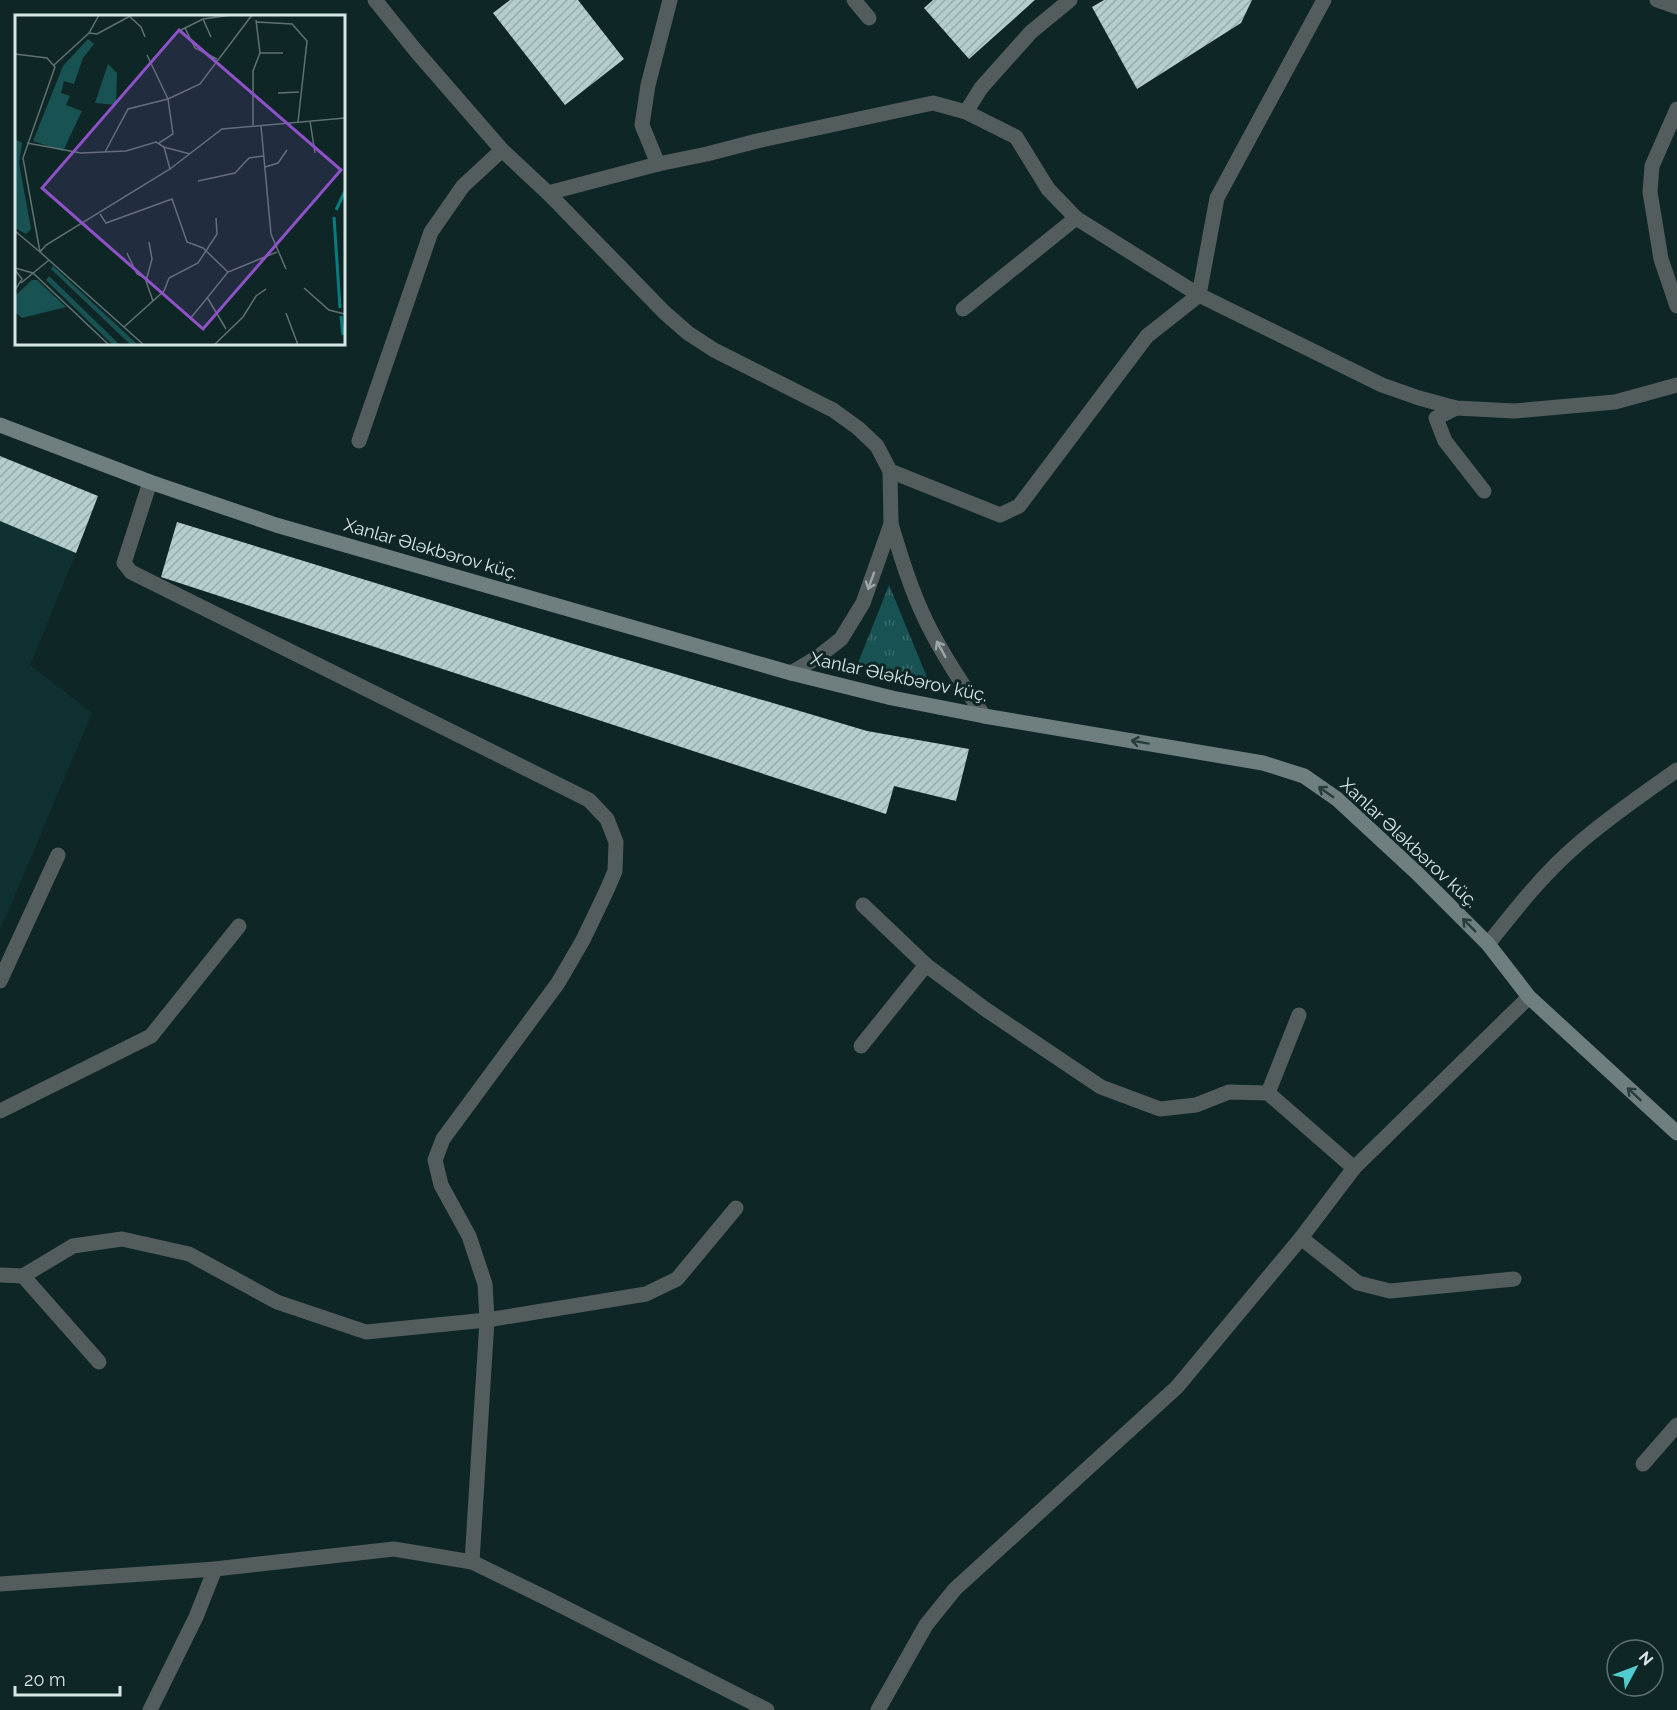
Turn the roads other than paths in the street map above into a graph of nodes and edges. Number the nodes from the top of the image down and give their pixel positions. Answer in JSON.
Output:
{"nodes":[{"id":1,"x":375,"y":0,"type":"edge"},
{"id":2,"x":670,"y":0,"type":"edge"},
{"id":3,"x":854,"y":0,"type":"edge"},
{"id":4,"x":1070,"y":0,"type":"edge"},
{"id":5,"x":1324,"y":0,"type":"edge"},
{"id":6,"x":1657,"y":0,"type":"edge"},
{"id":7,"x":1677,"y":7,"type":"edge"},
{"id":8,"x":868,"y":18,"type":"dead end"},
{"id":9,"x":1677,"y":110,"type":"edge"},
{"id":10,"x":966,"y":112,"type":"junction"},
{"id":11,"x":502,"y":150,"type":"junction"},
{"id":12,"x":658,"y":164,"type":"junction"},
{"id":13,"x":548,"y":193,"type":"junction"},
{"id":14,"x":1076,"y":219,"type":"junction"},
{"id":15,"x":1199,"y":295,"type":"junction"},
{"id":16,"x":1677,"y":306,"type":"edge"},
{"id":17,"x":963,"y":309,"type":"dead end"},
{"id":18,"x":1677,"y":385,"type":"edge"},
{"id":19,"x":1456,"y":408,"type":"junction"},
{"id":20,"x":0,"y":425,"type":"edge"},
{"id":21,"x":359,"y":441,"type":"dead end"},
{"id":22,"x":890,"y":471,"type":"junction"},
{"id":23,"x":150,"y":482,"type":"junction"},
{"id":24,"x":1484,"y":491,"type":"dead end"},
{"id":25,"x":891,"y":524,"type":"junction"},
{"id":26,"x":791,"y":673,"type":"junction"},
{"id":27,"x":984,"y":716,"type":"junction"},
{"id":28,"x":1677,"y":770,"type":"edge"},
{"id":29,"x":58,"y":855,"type":"dead end"},
{"id":30,"x":863,"y":905,"type":"dead end"},
{"id":31,"x":239,"y":926,"type":"dead end"},
{"id":32,"x":1488,"y":944,"type":"junction"},
{"id":33,"x":926,"y":965,"type":"junction"},
{"id":34,"x":0,"y":981,"type":"edge"},
{"id":35,"x":1529,"y":997,"type":"junction"},
{"id":36,"x":1299,"y":1015,"type":"dead end"},
{"id":37,"x":861,"y":1046,"type":"dead end"},
{"id":38,"x":1268,"y":1092,"type":"junction"},
{"id":39,"x":2,"y":1105,"type":"edge"},
{"id":40,"x":1677,"y":1133,"type":"edge"},
{"id":41,"x":1354,"y":1168,"type":"junction"},
{"id":42,"x":736,"y":1208,"type":"dead end"},
{"id":43,"x":1301,"y":1238,"type":"junction"},
{"id":44,"x":0,"y":1275,"type":"edge"},
{"id":45,"x":23,"y":1276,"type":"junction"},
{"id":46,"x":1514,"y":1278,"type":"dead end"},
{"id":47,"x":487,"y":1320,"type":"junction"},
{"id":48,"x":99,"y":1362,"type":"dead end"},
{"id":49,"x":1677,"y":1425,"type":"edge"},
{"id":50,"x":1642,"y":1464,"type":"dead end"},
{"id":51,"x":472,"y":1562,"type":"junction"},
{"id":52,"x":215,"y":1569,"type":"junction"},
{"id":53,"x":0,"y":1584,"type":"edge"},
{"id":54,"x":150,"y":1710,"type":"edge"},
{"id":55,"x":767,"y":1710,"type":"edge"},
{"id":56,"x":878,"y":1710,"type":"edge"}],
"edges":[{"from":1,"to":11,"type":"street"},
{"from":2,"to":12,"type":"street"},
{"from":3,"to":8,"type":"street"},
{"from":4,"to":10,"type":"street"},
{"from":5,"to":15,"type":"street"},
{"from":6,"to":7,"type":"street"},
{"from":9,"to":16,"type":"street"},
{"from":10,"to":12,"type":"street"},
{"from":10,"to":14,"type":"street"},
{"from":11,"to":13,"type":"street"},
{"from":11,"to":21,"type":"street"},
{"from":12,"to":13,"type":"street"},
{"from":13,"to":22,"type":"street"},
{"from":14,"to":15,"type":"street"},
{"from":14,"to":17,"type":"street"},
{"from":15,"to":19,"type":"street"},
{"from":15,"to":22,"type":"street"},
{"from":18,"to":19,"type":"street"},
{"from":19,"to":24,"type":"street"},
{"from":20,"to":23,"type":"street","name":"Xanlar Ələkbərov küç."},
{"from":22,"to":25,"type":"street"},
{"from":23,"to":26,"type":"street","name":"Xanlar Ələkbərov küç."},
{"from":23,"to":47,"type":"street"},
{"from":25,"to":26,"type":"street","one_way":true},
{"from":27,"to":25,"type":"street","one_way":true},
{"from":26,"to":27,"type":"street","name":"Xanlar Ələkbərov küç."},
{"from":32,"to":27,"type":"street","name":"Xanlar Ələkbərov küç.","one_way":true},
{"from":28,"to":32,"type":"street"},
{"from":29,"to":34,"type":"street"},
{"from":30,"to":33,"type":"street"},
{"from":31,"to":39,"type":"street"},
{"from":32,"to":35,"type":"street","name":"Xanlar Ələkbərov küç."},
{"from":33,"to":37,"type":"street"},
{"from":33,"to":38,"type":"street"},
{"from":40,"to":35,"type":"street","name":"Xanlar Ələkbərov küç.","one_way":true},
{"from":35,"to":41,"type":"street"},
{"from":36,"to":38,"type":"street"},
{"from":38,"to":41,"type":"street"},
{"from":41,"to":43,"type":"street"},
{"from":42,"to":47,"type":"street"},
{"from":43,"to":46,"type":"street"},
{"from":43,"to":56,"type":"street"},
{"from":44,"to":45,"type":"street"},
{"from":45,"to":47,"type":"street"},
{"from":45,"to":48,"type":"street"},
{"from":47,"to":51,"type":"street"},
{"from":49,"to":50,"type":"street"},
{"from":51,"to":52,"type":"street"},
{"from":51,"to":55,"type":"street"},
{"from":52,"to":53,"type":"street"},
{"from":52,"to":54,"type":"street"}]}
